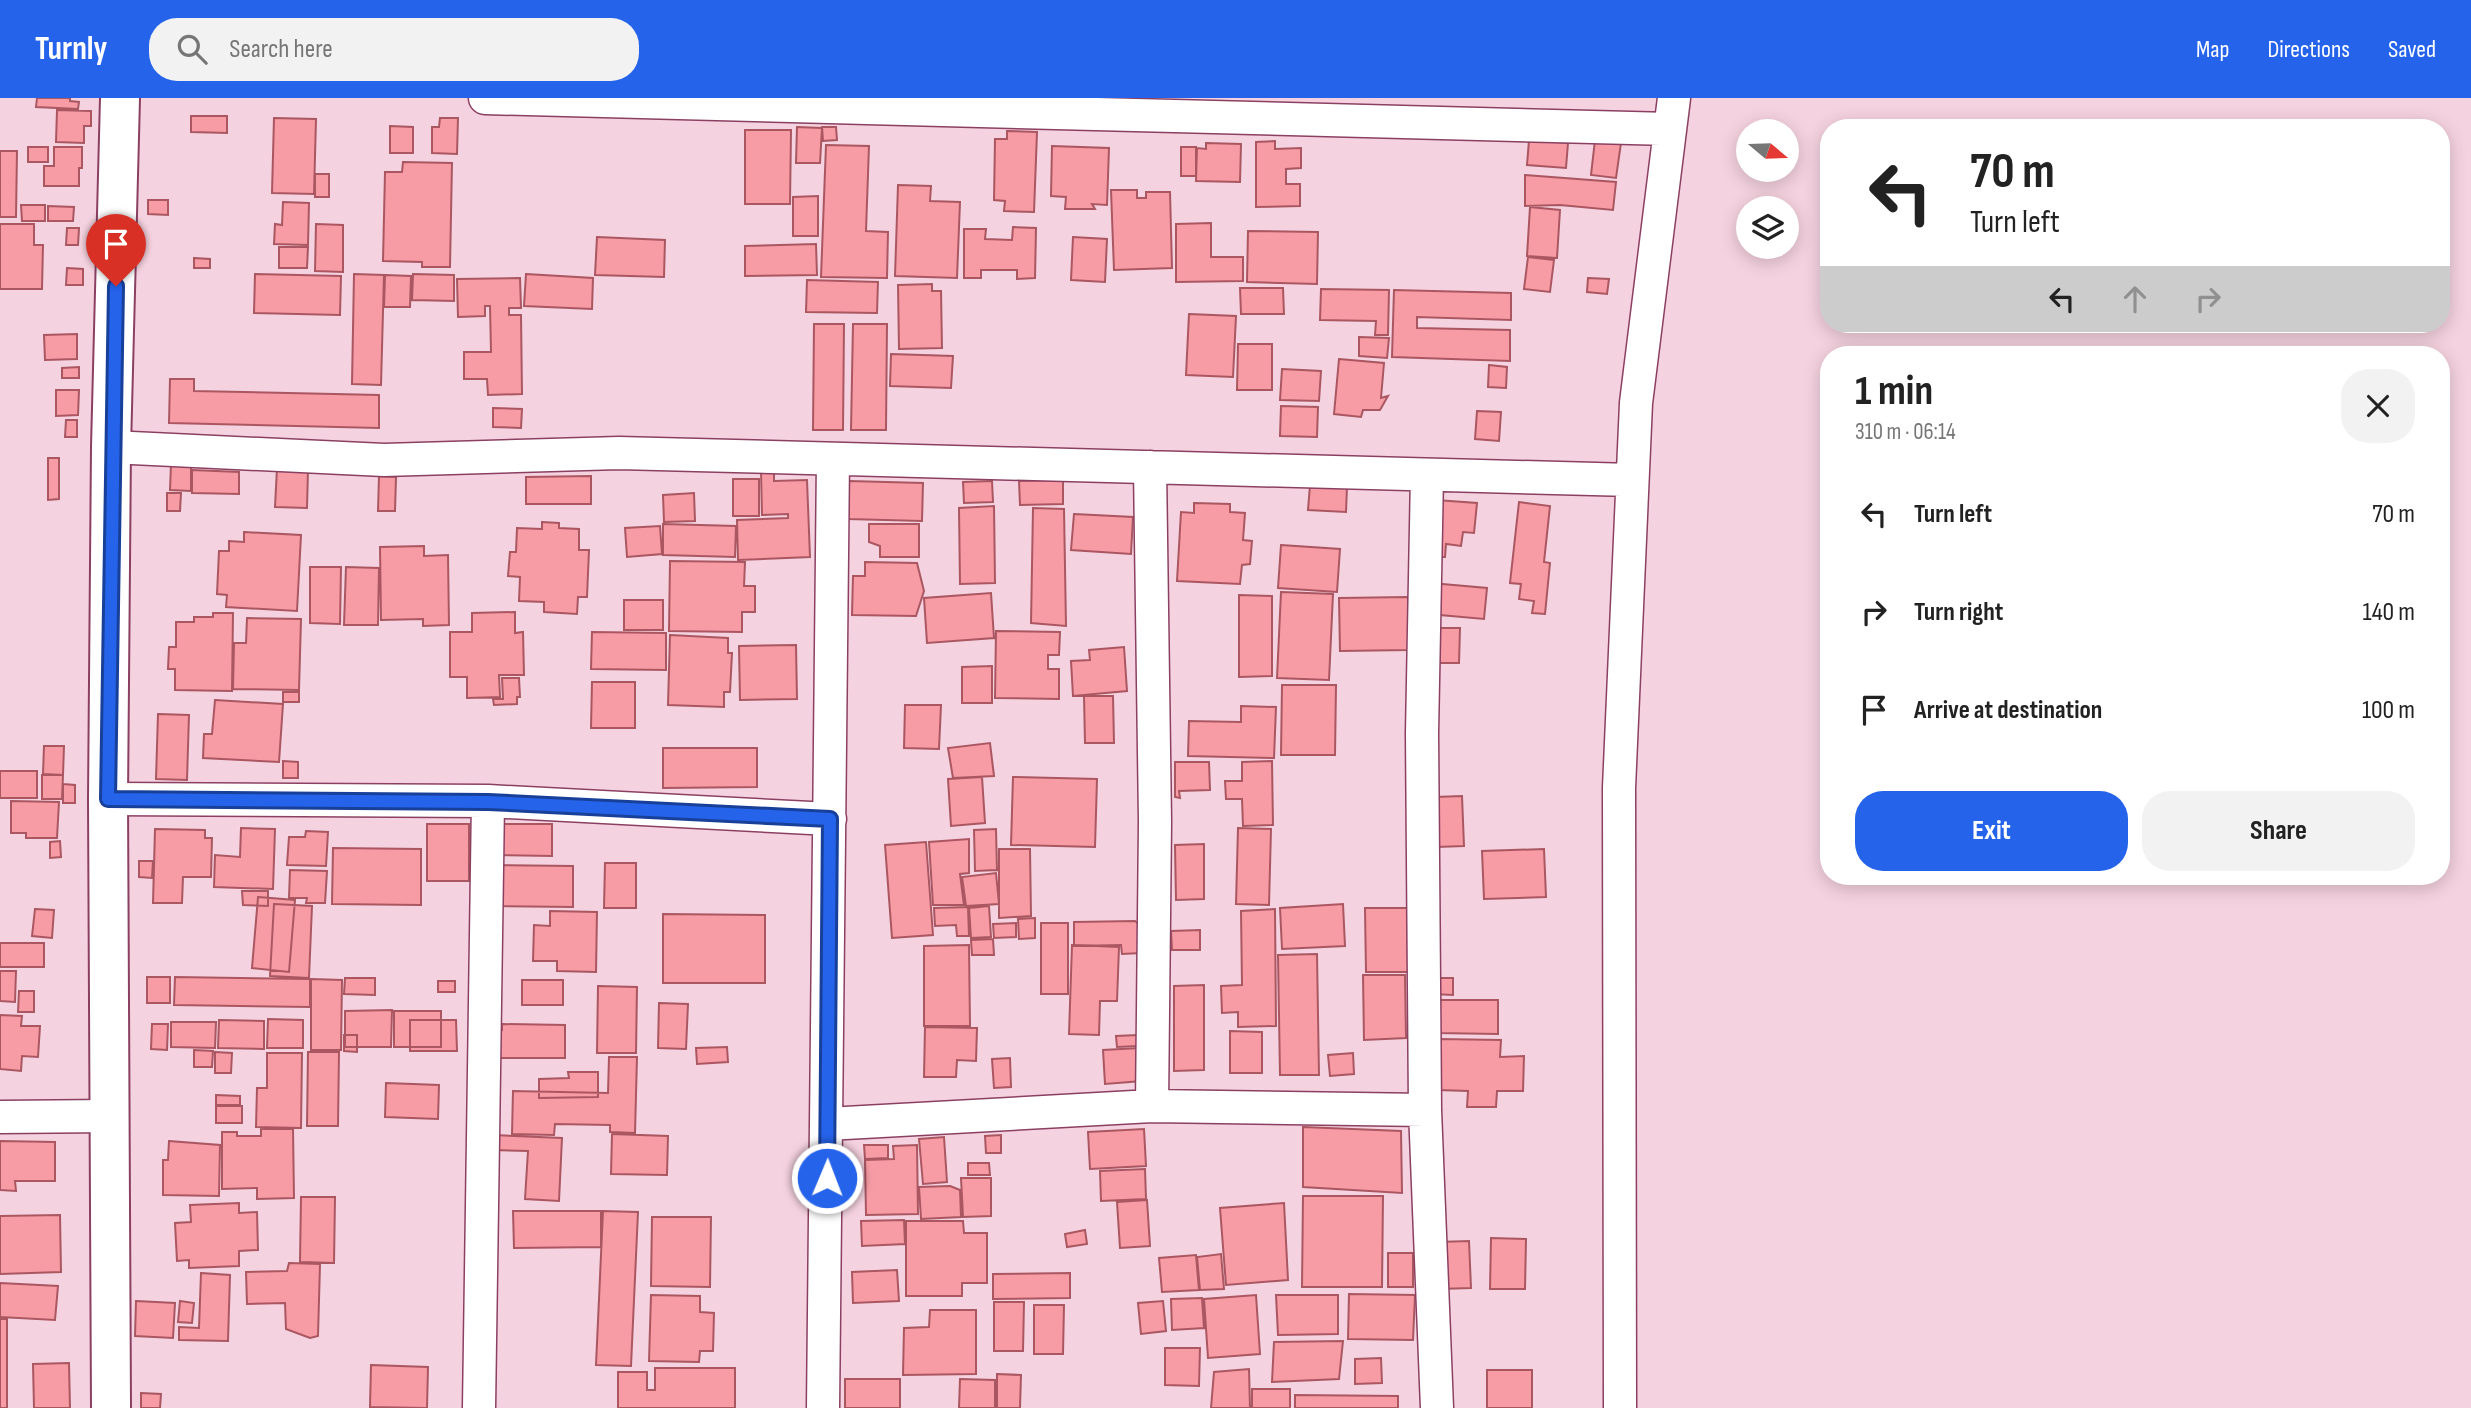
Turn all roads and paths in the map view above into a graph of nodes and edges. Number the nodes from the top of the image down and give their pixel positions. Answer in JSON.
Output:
{"nodes":[{"id":1,"x":120,"y":98,"type":"edge"},
{"id":2,"x":485,"y":98,"type":"edge"},
{"id":3,"x":1674,"y":98,"type":"edge"},
{"id":4,"x":1670,"y":129,"type":"junction"},
{"id":5,"x":111,"y":447,"type":"junction"},
{"id":6,"x":832,"y":459,"type":"junction"},
{"id":7,"x":1150,"y":467,"type":"junction"},
{"id":8,"x":1427,"y":475,"type":"junction"},
{"id":9,"x":1632,"y":480,"type":"junction"},
{"id":10,"x":108,"y":799,"type":"junction"},
{"id":11,"x":488,"y":802,"type":"junction"},
{"id":12,"x":830,"y":819,"type":"junction"},
{"id":13,"x":1152,"y":1106,"type":"junction"},
{"id":14,"x":1425,"y":1110,"type":"junction"},
{"id":15,"x":110,"y":1116,"type":"junction"},
{"id":16,"x":0,"y":1117,"type":"edge"},
{"id":17,"x":827,"y":1124,"type":"junction"},
{"id":18,"x":111,"y":1408,"type":"edge"},
{"id":19,"x":479,"y":1408,"type":"edge"},
{"id":20,"x":823,"y":1408,"type":"edge"},
{"id":21,"x":1437,"y":1408,"type":"edge"},
{"id":22,"x":1620,"y":1408,"type":"edge"}],
"edges":[{"from":1,"to":5,"type":"street"},
{"from":2,"to":4,"type":"street"},
{"from":3,"to":4,"type":"street"},
{"from":4,"to":9,"type":"street"},
{"from":5,"to":6,"type":"street"},
{"from":5,"to":10,"type":"street"},
{"from":6,"to":7,"type":"street"},
{"from":6,"to":12,"type":"street"},
{"from":7,"to":8,"type":"street"},
{"from":7,"to":13,"type":"street"},
{"from":8,"to":9,"type":"street"},
{"from":8,"to":14,"type":"street"},
{"from":9,"to":22,"type":"street"},
{"from":10,"to":11,"type":"street"},
{"from":10,"to":15,"type":"street"},
{"from":11,"to":12,"type":"street"},
{"from":11,"to":19,"type":"street"},
{"from":12,"to":17,"type":"street"},
{"from":13,"to":14,"type":"street"},
{"from":13,"to":17,"type":"street"},
{"from":14,"to":21,"type":"street"},
{"from":15,"to":16,"type":"street"},
{"from":15,"to":18,"type":"street"},
{"from":17,"to":20,"type":"street"}]}
